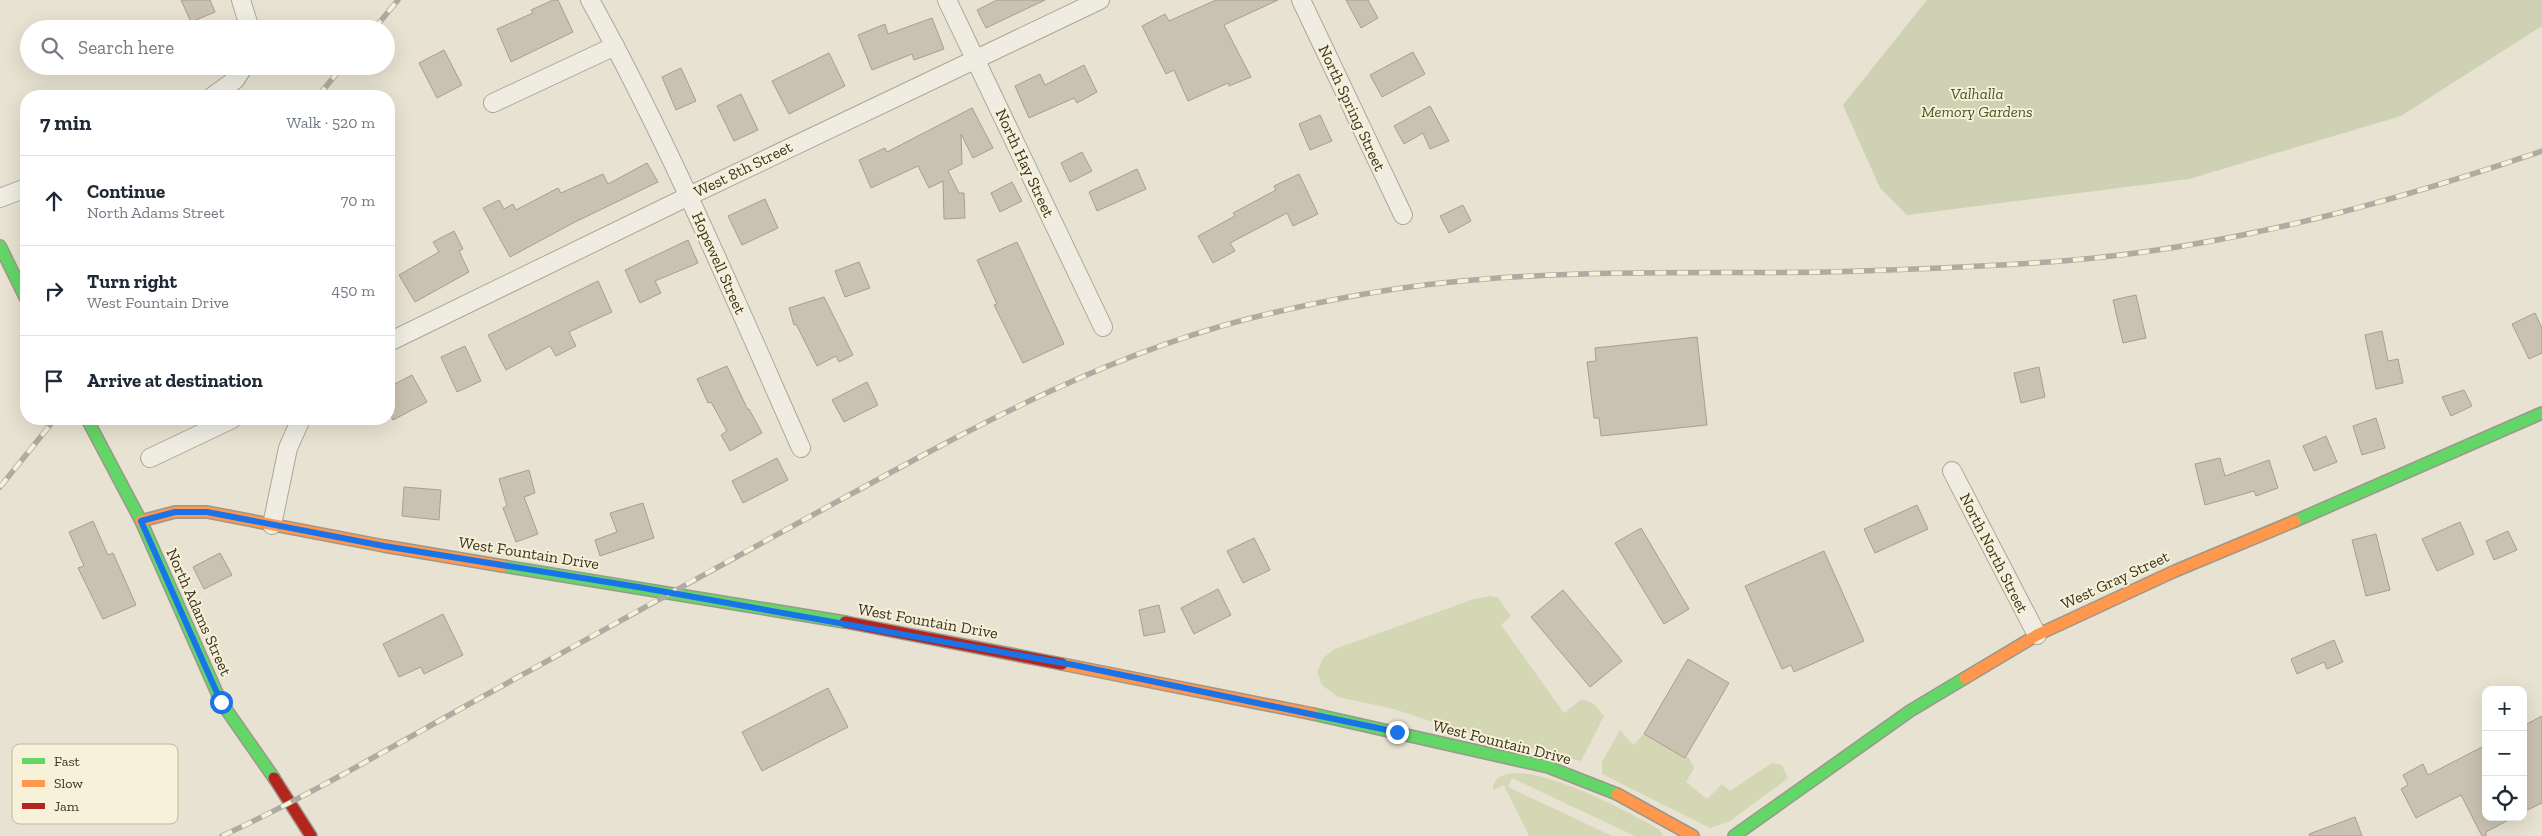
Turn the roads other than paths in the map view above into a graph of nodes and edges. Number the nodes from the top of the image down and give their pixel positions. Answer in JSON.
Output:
{"nodes":[{"id":1,"x":241,"y":0,"type":"edge"},
{"id":2,"x":590,"y":0,"type":"edge"},
{"id":3,"x":947,"y":0,"type":"edge"},
{"id":4,"x":1100,"y":0,"type":"edge"},
{"id":5,"x":1302,"y":0,"type":"edge"},
{"id":6,"x":247,"y":20,"type":"edge"},
{"id":7,"x":615,"y":46,"type":"junction"},
{"id":8,"x":975,"y":58,"type":"junction"},
{"id":9,"x":238,"y":75,"type":"edge"},
{"id":10,"x":221,"y":90,"type":"edge"},
{"id":11,"x":493,"y":103,"type":"dead end"},
{"id":12,"x":20,"y":190,"type":"edge"},
{"id":13,"x":689,"y":196,"type":"junction"},
{"id":14,"x":0,"y":198,"type":"edge"},
{"id":15,"x":1403,"y":215,"type":"dead end"},
{"id":16,"x":0,"y":246,"type":"edge"},
{"id":17,"x":20,"y":287,"type":"edge"},
{"id":18,"x":1103,"y":327,"type":"dead end"},
{"id":19,"x":395,"y":339,"type":"edge"},
{"id":20,"x":2542,"y":413,"type":"edge"},
{"id":21,"x":90,"y":425,"type":"edge"},
{"id":22,"x":219,"y":425,"type":"edge"},
{"id":23,"x":298,"y":425,"type":"edge"},
{"id":24,"x":801,"y":448,"type":"dead end"},
{"id":25,"x":150,"y":458,"type":"dead end"},
{"id":26,"x":1952,"y":471,"type":"dead end"},
{"id":27,"x":141,"y":521,"type":"junction"},
{"id":28,"x":272,"y":525,"type":"junction"},
{"id":29,"x":2037,"y":635,"type":"junction"},
{"id":30,"x":312,"y":836,"type":"edge"},
{"id":31,"x":1693,"y":836,"type":"edge"},
{"id":32,"x":1734,"y":836,"type":"edge"}],
"edges":[{"from":1,"to":6,"type":"street"},
{"from":2,"to":7,"type":"street","name":"Hopewell Street"},
{"from":3,"to":8,"type":"street","name":"North Hay Street"},
{"from":4,"to":8,"type":"street","name":"West 8th Street"},
{"from":5,"to":15,"type":"street","name":"North Spring Street"},
{"from":7,"to":11,"type":"street"},
{"from":7,"to":13,"type":"street","name":"Hopewell Street"},
{"from":8,"to":13,"type":"street","name":"West 8th Street"},
{"from":8,"to":18,"type":"street","name":"North Hay Street"},
{"from":9,"to":10,"type":"street"},
{"from":12,"to":14,"type":"street"},
{"from":13,"to":19,"type":"street","name":"West 8th Street"},
{"from":13,"to":24,"type":"street","name":"Hopewell Street"},
{"from":16,"to":17,"type":"street"},
{"from":20,"to":29,"type":"street","name":"West Gray Street"},
{"from":21,"to":27,"type":"street","name":"North Adams Street"},
{"from":22,"to":25,"type":"street"},
{"from":23,"to":28,"type":"street"},
{"from":26,"to":29,"type":"street","name":"North North Street"},
{"from":27,"to":28,"type":"street","name":"West Fountain Drive"},
{"from":27,"to":30,"type":"street","name":"North Adams Street"},
{"from":28,"to":31,"type":"street","name":"West Fountain Drive"},
{"from":29,"to":32,"type":"street","name":"West Gray Street"}]}
